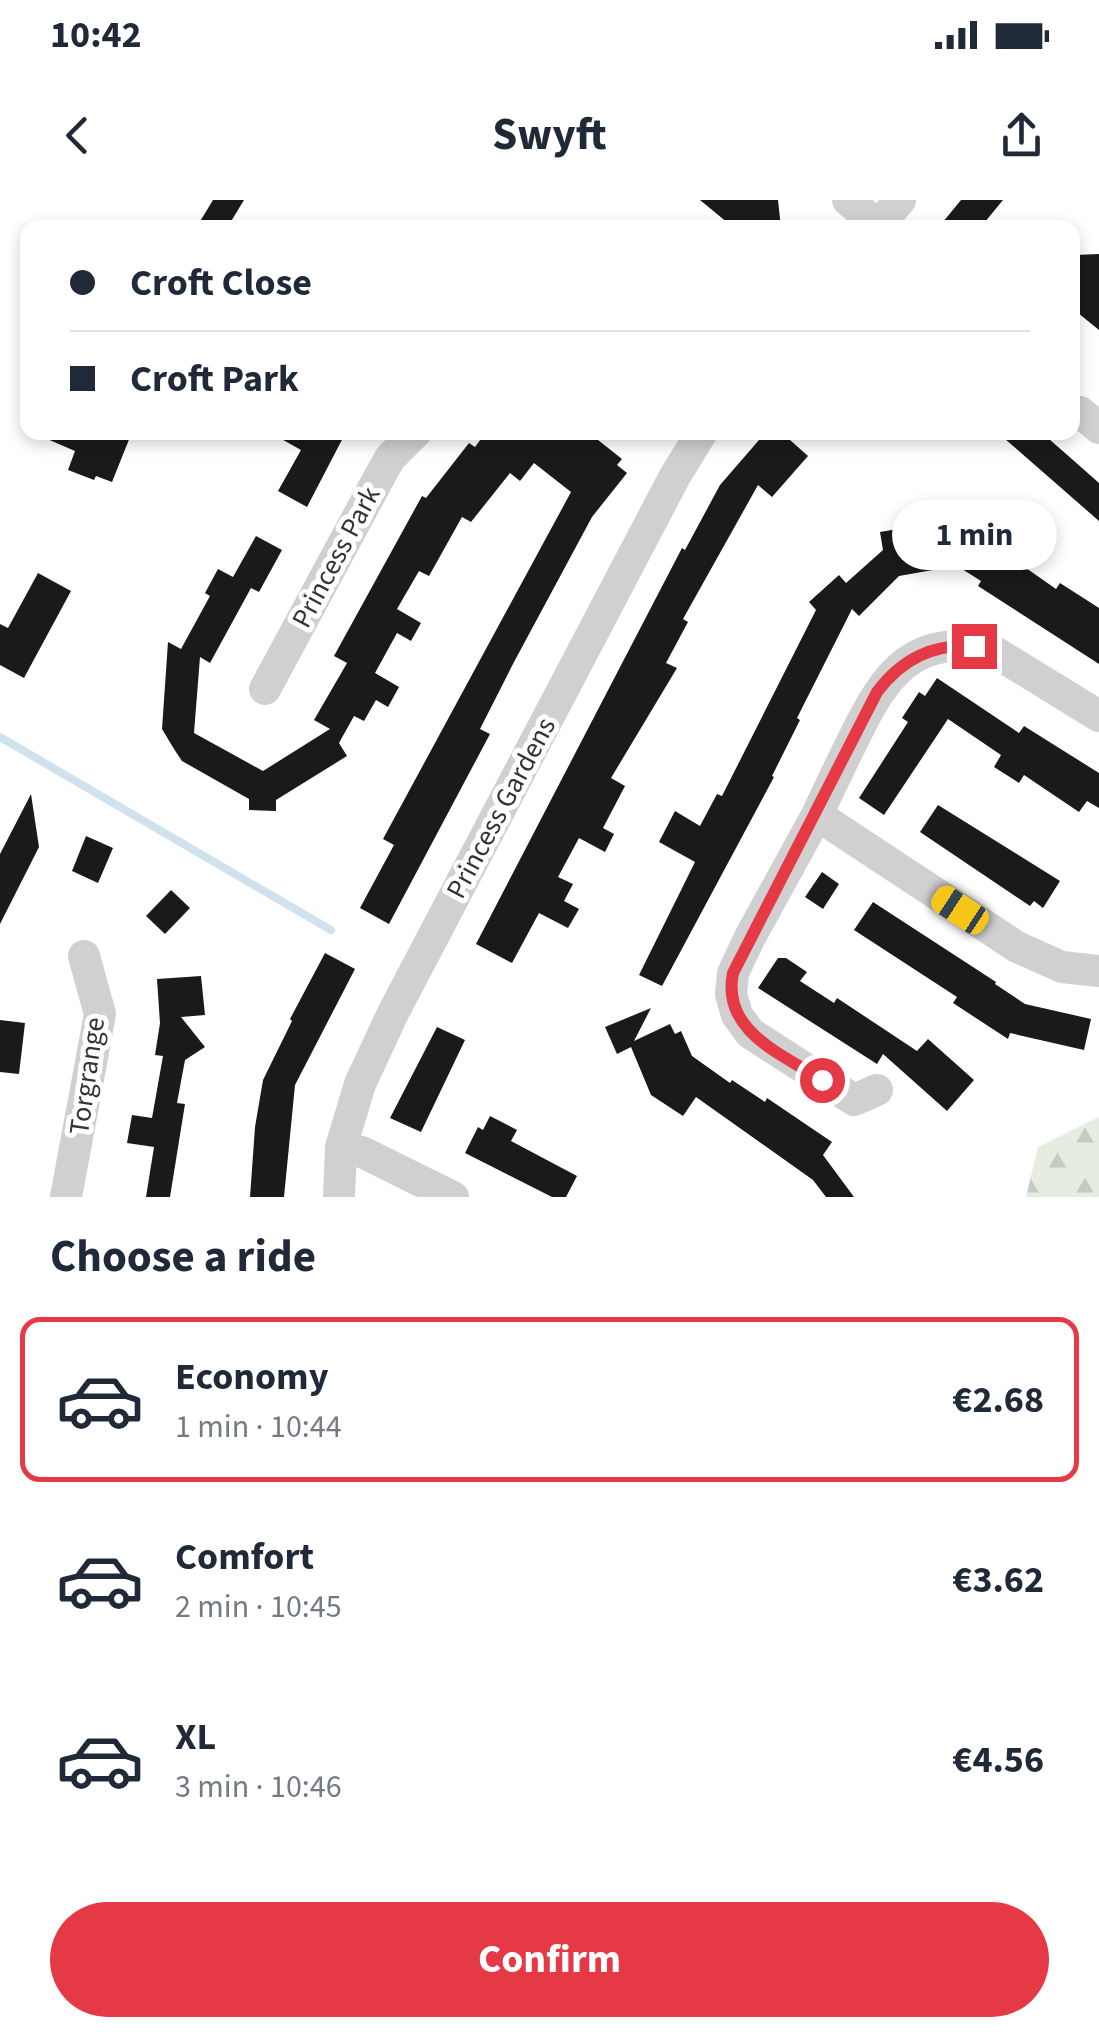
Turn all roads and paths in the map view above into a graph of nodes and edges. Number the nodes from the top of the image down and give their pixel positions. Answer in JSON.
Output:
{"nodes":[{"id":1,"x":848,"y":200,"type":"edge"},
{"id":2,"x":900,"y":200,"type":"edge"},
{"id":3,"x":869,"y":220,"type":"edge"},
{"id":4,"x":883,"y":220,"type":"edge"},
{"id":5,"x":408,"y":440,"type":"edge"},
{"id":6,"x":688,"y":440,"type":"edge"},
{"id":7,"x":266,"y":689,"type":"dead end"},
{"id":8,"x":1099,"y":716,"type":"edge"},
{"id":9,"x":817,"y":814,"type":"junction"},
{"id":10,"x":84,"y":956,"type":"dead end"},
{"id":11,"x":1099,"y":971,"type":"edge"},
{"id":12,"x":877,"y":1090,"type":"dead end"},
{"id":13,"x":340,"y":1146,"type":"junction"},
{"id":14,"x":66,"y":1197,"type":"edge"},
{"id":15,"x":339,"y":1197,"type":"edge"},
{"id":16,"x":453,"y":1197,"type":"edge"}],
"edges":[{"from":1,"to":3,"type":"street"},
{"from":2,"to":4,"type":"street"},
{"from":5,"to":7,"type":"street","name":"Princess Park"},
{"from":6,"to":13,"type":"street","name":"Princess Gardens"},
{"from":8,"to":9,"type":"street"},
{"from":9,"to":11,"type":"street"},
{"from":9,"to":12,"type":"street"},
{"from":10,"to":14,"type":"street","name":"Torgrange"},
{"from":13,"to":15,"type":"street","name":"Princess Gardens"},
{"from":13,"to":16,"type":"street"}]}
